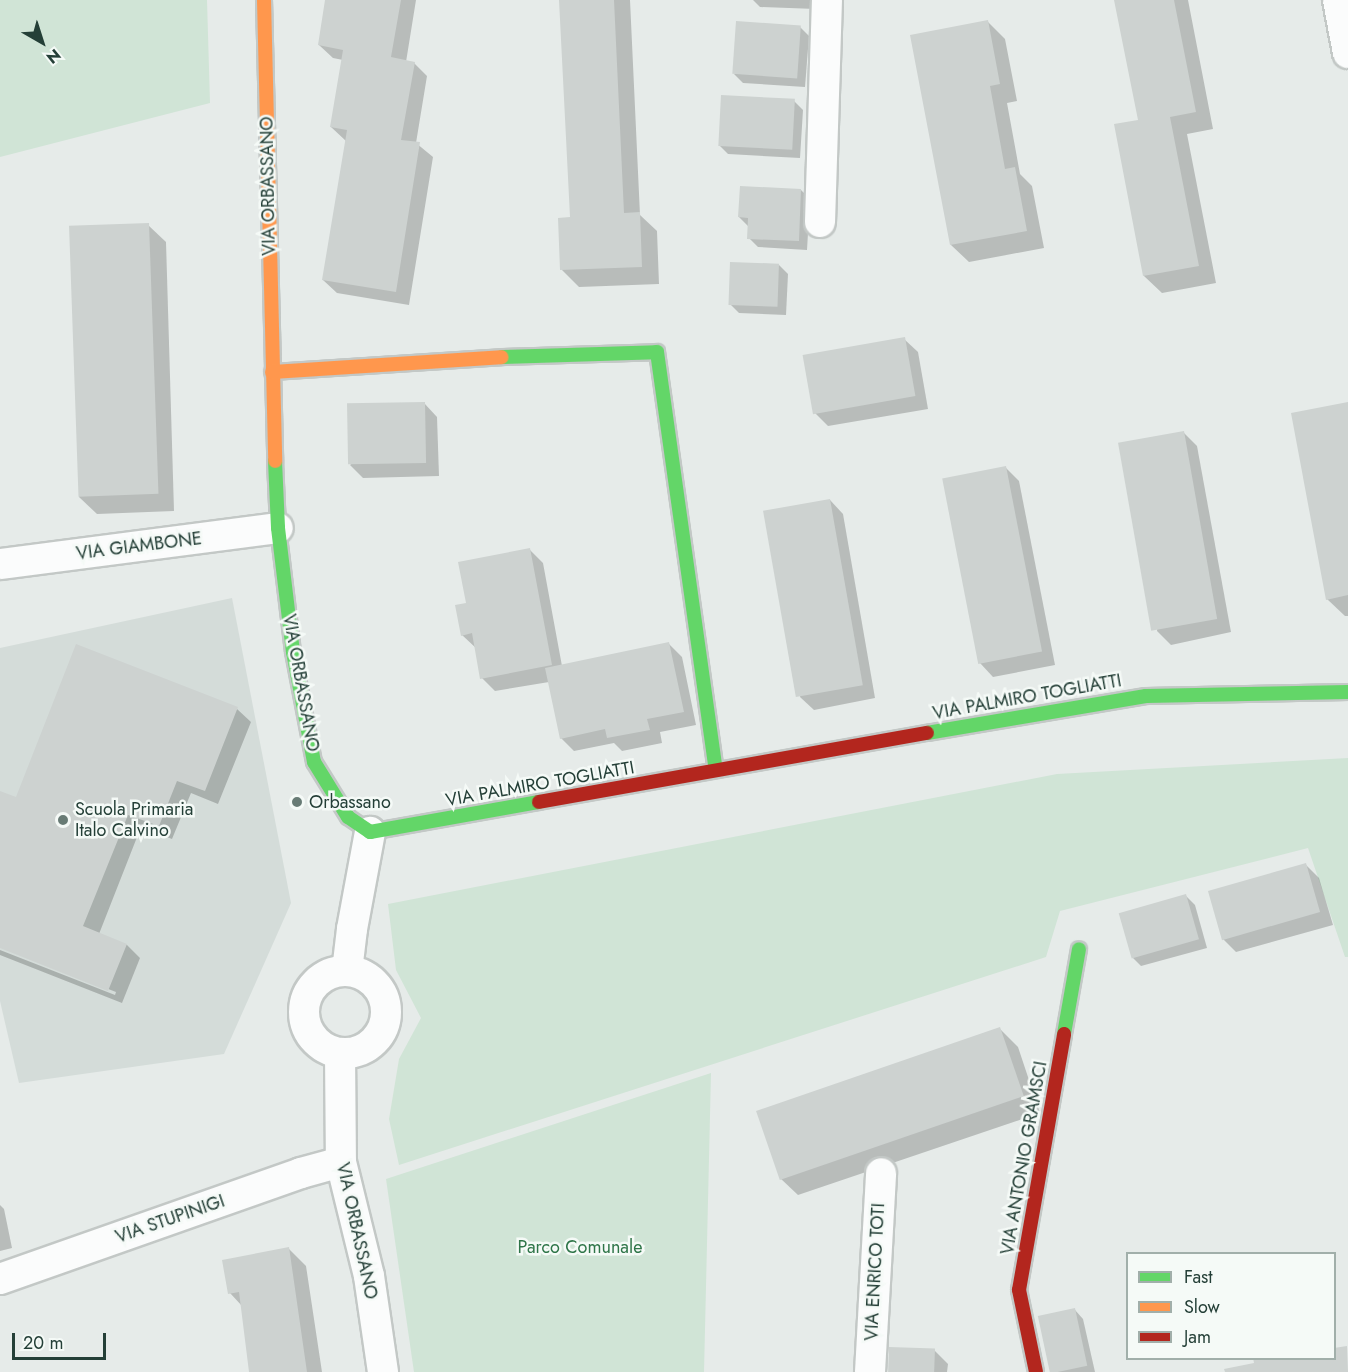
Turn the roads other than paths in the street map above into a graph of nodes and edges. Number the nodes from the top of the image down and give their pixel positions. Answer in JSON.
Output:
{"nodes":[{"id":1,"x":264,"y":0,"type":"edge"},
{"id":2,"x":827,"y":0,"type":"edge"},
{"id":3,"x":1338,"y":0,"type":"edge"},
{"id":4,"x":1348,"y":53,"type":"edge"},
{"id":5,"x":820,"y":222,"type":"dead end"},
{"id":6,"x":272,"y":372,"type":"junction"},
{"id":7,"x":278,"y":528,"type":"junction"},
{"id":8,"x":0,"y":564,"type":"edge"},
{"id":9,"x":1348,"y":692,"type":"edge"},
{"id":10,"x":716,"y":770,"type":"junction"},
{"id":11,"x":370,"y":832,"type":"junction"},
{"id":12,"x":1079,"y":949,"type":"dead end"},
{"id":13,"x":347,"y":971,"type":"junction"},
{"id":14,"x":340,"y":1053,"type":"junction"},
{"id":15,"x":341,"y":1162,"type":"junction"},
{"id":16,"x":881,"y":1173,"type":"dead end"},
{"id":17,"x":0,"y":1279,"type":"edge"},
{"id":18,"x":383,"y":1372,"type":"edge"},
{"id":19,"x":870,"y":1372,"type":"edge"},
{"id":20,"x":1036,"y":1372,"type":"edge"}],
"edges":[{"from":1,"to":6,"type":"street","name":"VIA ORBASSANO"},
{"from":2,"to":5,"type":"street"},
{"from":3,"to":4,"type":"street"},
{"from":6,"to":7,"type":"street","name":"VIA ORBASSANO"},
{"from":6,"to":10,"type":"street"},
{"from":7,"to":8,"type":"street","name":"VIA GIAMBONE"},
{"from":7,"to":11,"type":"street","name":"VIA ORBASSANO"},
{"from":9,"to":10,"type":"street","name":"VIA PALMIRO TOGLIATTI"},
{"from":10,"to":11,"type":"street","name":"VIA PALMIRO TOGLIATTI"},
{"from":11,"to":13,"type":"street"},
{"from":12,"to":20,"type":"street","name":"VIA ANTONIO GRAMSCI"},
{"from":13,"to":14,"type":"street"},
{"from":13,"to":14,"type":"street"},
{"from":14,"to":15,"type":"street","name":"VIA ORBASSANO"},
{"from":15,"to":17,"type":"street","name":"VIA STUPINIGI"},
{"from":15,"to":18,"type":"street","name":"VIA ORBASSANO"},
{"from":16,"to":19,"type":"street","name":"VIA ENRICO TOTI"}]}
